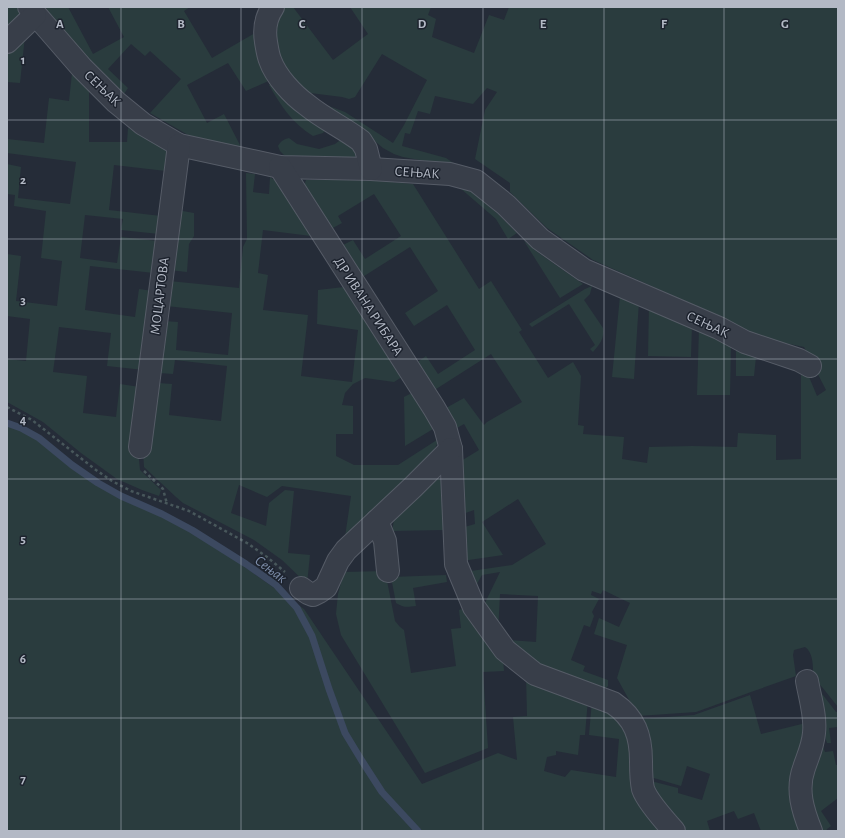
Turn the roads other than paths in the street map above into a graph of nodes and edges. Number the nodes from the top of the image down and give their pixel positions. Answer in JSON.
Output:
{"nodes":[{"id":1,"x":273,"y":7,"type":"edge"},
{"id":2,"x":32,"y":11,"type":"edge"},
{"id":3,"x":7,"y":42,"type":"edge"},
{"id":4,"x":179,"y":144,"type":"junction"},
{"id":5,"x":280,"y":167,"type":"junction"},
{"id":6,"x":371,"y":169,"type":"junction"},
{"id":7,"x":810,"y":366,"type":"dead end"},
{"id":8,"x":451,"y":449,"type":"junction"},
{"id":9,"x":141,"y":458,"type":"road end"},
{"id":10,"x":377,"y":521,"type":"junction"},
{"id":11,"x":388,"y":571,"type":"dead end"},
{"id":12,"x":301,"y":588,"type":"road end"},
{"id":13,"x":807,"y":681,"type":"dead end"},
{"id":14,"x":674,"y":831,"type":"edge"},
{"id":15,"x":811,"y":831,"type":"edge"}],
"edges":[{"from":1,"to":6,"type":"street"},
{"from":2,"to":3,"type":"street"},
{"from":2,"to":4,"type":"street","name":"СЕЊАК"},
{"from":4,"to":5,"type":"street","name":"СЕЊАК"},
{"from":4,"to":9,"type":"street","name":"МОЦАРТОВА"},
{"from":5,"to":6,"type":"street","name":"СЕЊАК"},
{"from":5,"to":8,"type":"street","name":"ДР ИВАНА РИБАРА"},
{"from":6,"to":7,"type":"street","name":"СЕЊАК"},
{"from":8,"to":10,"type":"street"},
{"from":8,"to":14,"type":"street","name":"ДР ИВАНА РИБАРА"},
{"from":10,"to":11,"type":"street"},
{"from":10,"to":12,"type":"street"},
{"from":13,"to":15,"type":"street"}]}
